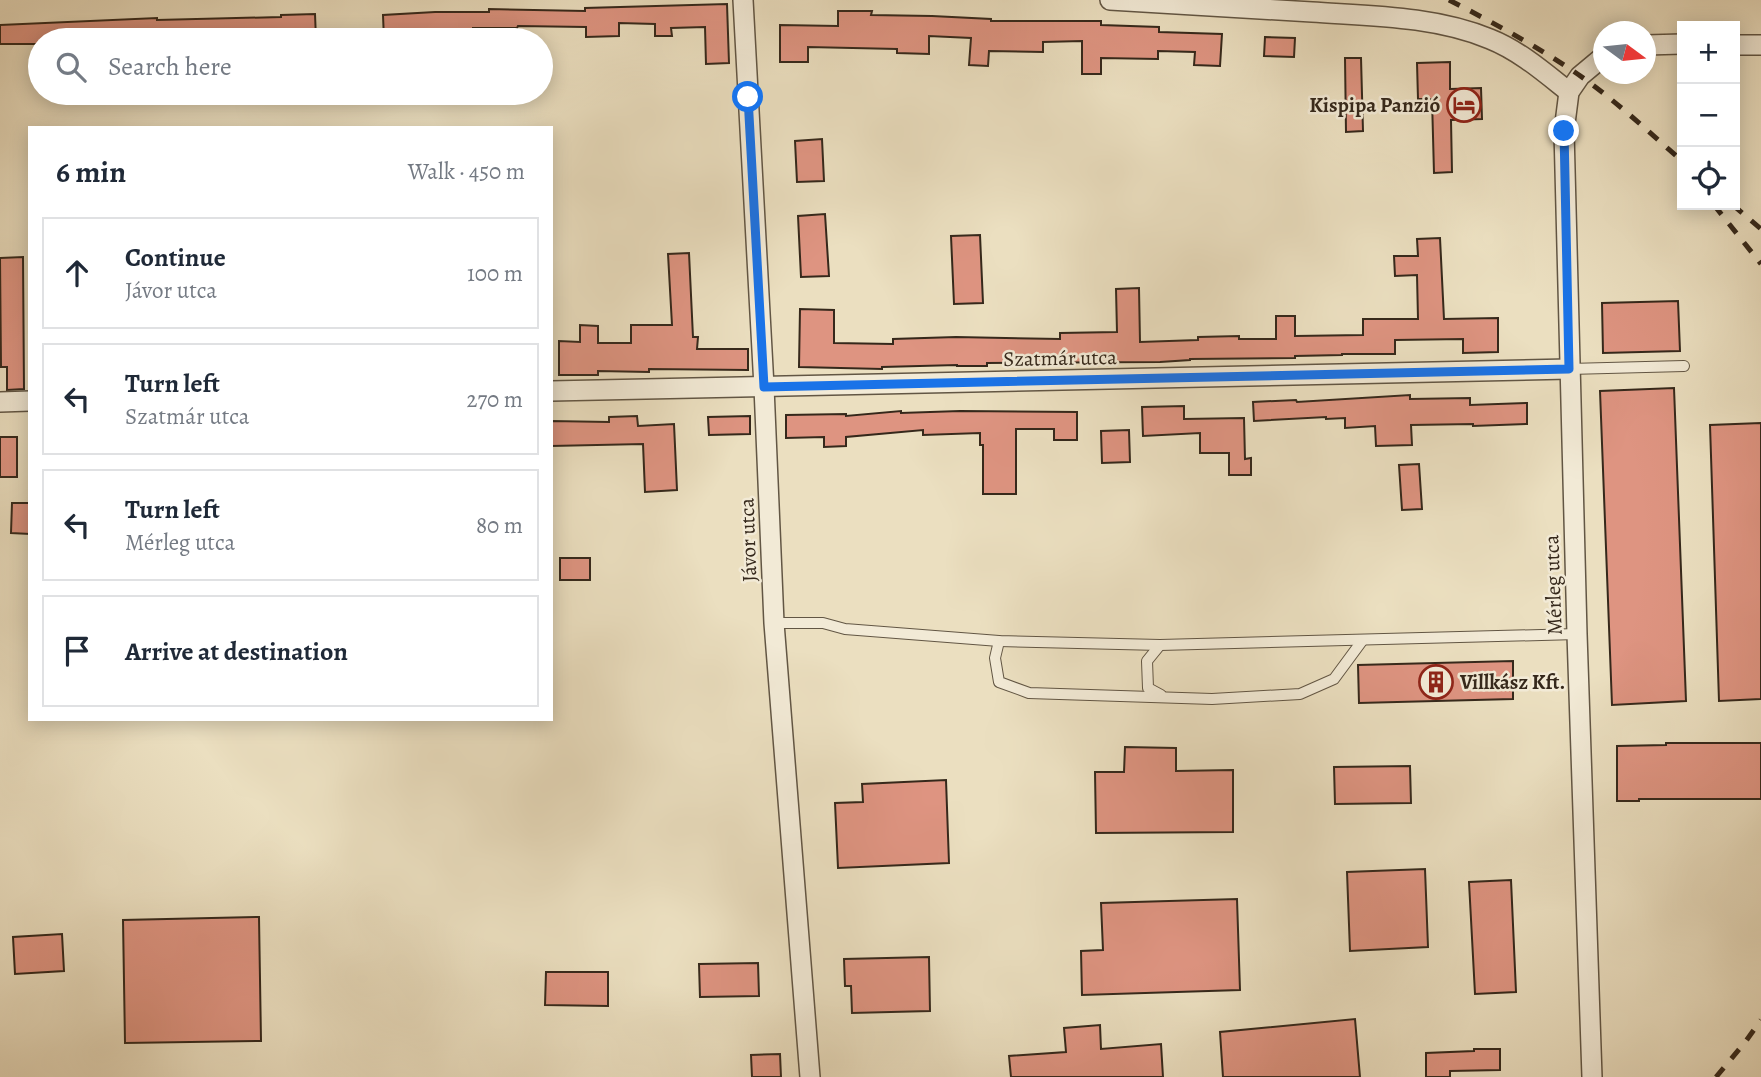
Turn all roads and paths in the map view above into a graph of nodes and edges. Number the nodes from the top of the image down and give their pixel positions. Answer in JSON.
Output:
{"nodes":[{"id":1,"x":743,"y":0,"type":"edge"},
{"id":2,"x":1110,"y":0,"type":"edge"},
{"id":3,"x":1677,"y":44,"type":"edge"},
{"id":4,"x":1656,"y":45,"type":"edge"},
{"id":5,"x":1740,"y":45,"type":"edge"},
{"id":6,"x":1761,"y":45,"type":"edge"},
{"id":7,"x":1593,"y":65,"type":"edge"},
{"id":8,"x":1569,"y":92,"type":"junction"},
{"id":9,"x":1684,"y":366,"type":"dead end"},
{"id":10,"x":1569,"y":369,"type":"junction"},
{"id":11,"x":764,"y":387,"type":"junction"},
{"id":12,"x":553,"y":391,"type":"edge"},
{"id":13,"x":28,"y":401,"type":"edge"},
{"id":14,"x":0,"y":402,"type":"edge"},
{"id":15,"x":774,"y":623,"type":"junction"},
{"id":16,"x":1577,"y":634,"type":"junction"},
{"id":17,"x":999,"y":641,"type":"junction"},
{"id":18,"x":1362,"y":641,"type":"junction"},
{"id":19,"x":1160,"y":645,"type":"junction"},
{"id":20,"x":1166,"y":697,"type":"junction"},
{"id":21,"x":810,"y":1077,"type":"edge"},
{"id":22,"x":1592,"y":1077,"type":"edge"}],
"edges":[{"from":1,"to":11,"type":"street","name":"Jávor utca"},
{"from":2,"to":8,"type":"street"},
{"from":3,"to":4,"type":"street"},
{"from":5,"to":6,"type":"street"},
{"from":7,"to":8,"type":"street"},
{"from":8,"to":10,"type":"street","name":"Mérleg utca"},
{"from":9,"to":10,"type":"lane"},
{"from":10,"to":11,"type":"street","name":"Szatmár utca"},
{"from":10,"to":16,"type":"street","name":"Mérleg utca"},
{"from":11,"to":12,"type":"street","name":"Szatmár utca"},
{"from":11,"to":15,"type":"street","name":"Jávor utca"},
{"from":13,"to":14,"type":"street"},
{"from":15,"to":17,"type":"lane"},
{"from":15,"to":21,"type":"street","name":"Jávor utca"},
{"from":16,"to":18,"type":"lane"},
{"from":16,"to":22,"type":"street","name":"Mérleg utca"},
{"from":17,"to":19,"type":"lane"},
{"from":17,"to":20,"type":"lane"},
{"from":18,"to":19,"type":"lane"},
{"from":18,"to":20,"type":"lane"},
{"from":19,"to":20,"type":"lane"}]}
